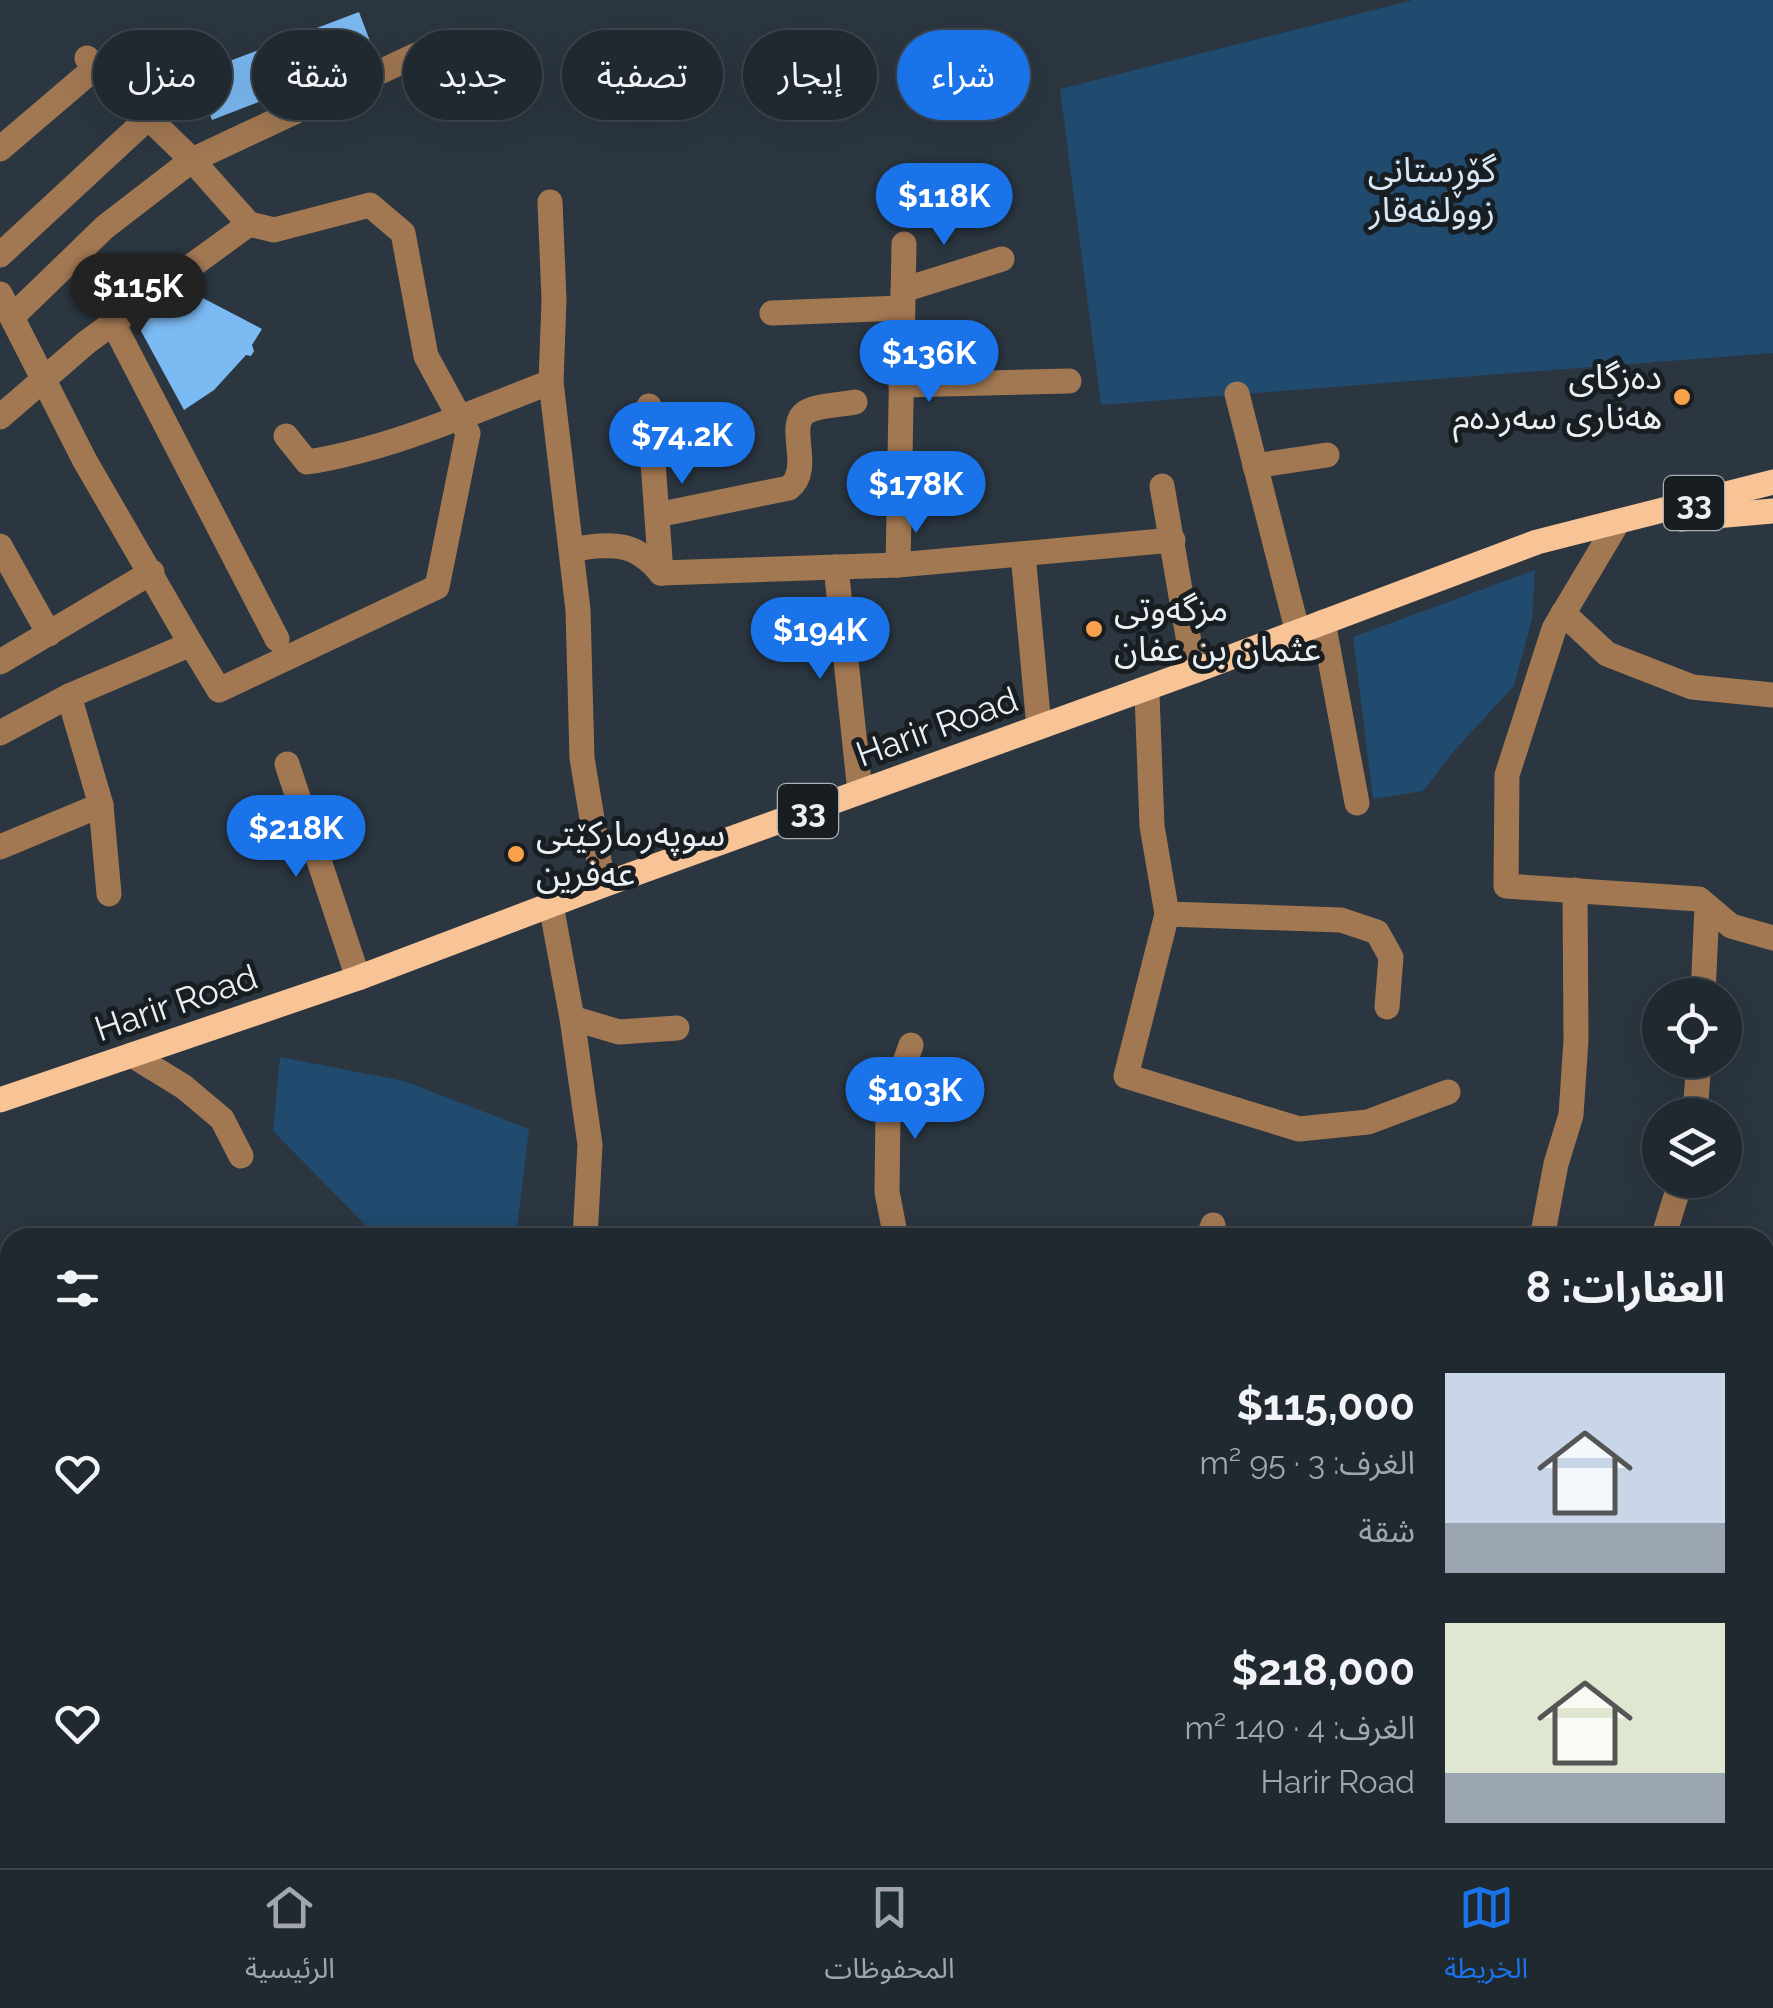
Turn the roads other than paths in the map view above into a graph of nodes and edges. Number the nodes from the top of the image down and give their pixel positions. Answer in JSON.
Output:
{"nodes":[{"id":1,"x":403,"y":61,"type":"edge"},
{"id":2,"x":93,"y":64,"type":"edge"},
{"id":3,"x":146,"y":120,"type":"edge"},
{"id":4,"x":150,"y":120,"type":"edge"},
{"id":5,"x":0,"y":149,"type":"edge"},
{"id":6,"x":192,"y":160,"type":"junction"},
{"id":7,"x":550,"y":202,"type":"dead end"},
{"id":8,"x":249,"y":224,"type":"junction"},
{"id":9,"x":904,"y":244,"type":"dead end"},
{"id":10,"x":0,"y":255,"type":"edge"},
{"id":11,"x":1002,"y":259,"type":"dead end"},
{"id":12,"x":903,"y":299,"type":"junction"},
{"id":13,"x":6,"y":306,"type":"edge"},
{"id":14,"x":772,"y":313,"type":"dead end"},
{"id":15,"x":113,"y":323,"type":"junction"},
{"id":16,"x":43,"y":381,"type":"junction"},
{"id":17,"x":1069,"y":381,"type":"dead end"},
{"id":18,"x":552,"y":382,"type":"junction"},
{"id":19,"x":901,"y":385,"type":"junction"},
{"id":20,"x":1237,"y":394,"type":"dead end"},
{"id":21,"x":855,"y":402,"type":"dead end"},
{"id":22,"x":649,"y":406,"type":"dead end"},
{"id":23,"x":460,"y":417,"type":"junction"},
{"id":24,"x":0,"y":418,"type":"edge"},
{"id":25,"x":286,"y":436,"type":"dead end"},
{"id":26,"x":1327,"y":455,"type":"dead end"},
{"id":27,"x":1254,"y":466,"type":"junction"},
{"id":28,"x":1773,"y":482,"type":"edge"},
{"id":29,"x":1162,"y":486,"type":"dead end"},
{"id":30,"x":1773,"y":511,"type":"edge"},
{"id":31,"x":657,"y":514,"type":"junction"},
{"id":32,"x":1616,"y":524,"type":"junction"},
{"id":33,"x":1174,"y":540,"type":"junction"},
{"id":34,"x":0,"y":546,"type":"edge"},
{"id":35,"x":572,"y":550,"type":"junction"},
{"id":36,"x":1023,"y":554,"type":"junction"},
{"id":37,"x":898,"y":565,"type":"junction"},
{"id":38,"x":836,"y":567,"type":"junction"},
{"id":39,"x":152,"y":572,"type":"junction"},
{"id":40,"x":661,"y":573,"type":"junction"},
{"id":41,"x":1564,"y":613,"type":"junction"},
{"id":42,"x":1323,"y":622,"type":"junction"},
{"id":43,"x":1298,"y":633,"type":"junction"},
{"id":44,"x":49,"y":634,"type":"junction"},
{"id":45,"x":277,"y":640,"type":"dead end"},
{"id":46,"x":192,"y":644,"type":"junction"},
{"id":47,"x":0,"y":662,"type":"edge"},
{"id":48,"x":1194,"y":671,"type":"junction"},
{"id":49,"x":1142,"y":690,"type":"junction"},
{"id":50,"x":1773,"y":695,"type":"edge"},
{"id":51,"x":69,"y":696,"type":"junction"},
{"id":52,"x":1039,"y":727,"type":"junction"},
{"id":53,"x":0,"y":733,"type":"edge"},
{"id":54,"x":286,"y":764,"type":"dead end"},
{"id":55,"x":860,"y":792,"type":"junction"},
{"id":56,"x":1357,"y":803,"type":"dead end"},
{"id":57,"x":102,"y":805,"type":"junction"},
{"id":58,"x":2,"y":840,"type":"edge"},
{"id":59,"x":603,"y":885,"type":"junction"},
{"id":60,"x":1575,"y":890,"type":"junction"},
{"id":61,"x":109,"y":894,"type":"dead end"},
{"id":62,"x":551,"y":905,"type":"junction"},
{"id":63,"x":1707,"y":906,"type":"junction"},
{"id":64,"x":1167,"y":914,"type":"junction"},
{"id":65,"x":1773,"y":938,"type":"edge"},
{"id":66,"x":358,"y":978,"type":"junction"},
{"id":67,"x":1704,"y":978,"type":"edge"},
{"id":68,"x":1387,"y":1007,"type":"dead end"},
{"id":69,"x":572,"y":1018,"type":"junction"},
{"id":70,"x":677,"y":1028,"type":"dead end"},
{"id":71,"x":911,"y":1046,"type":"dead end"},
{"id":72,"x":132,"y":1055,"type":"junction"},
{"id":73,"x":1448,"y":1092,"type":"dead end"},
{"id":74,"x":0,"y":1100,"type":"edge"},
{"id":75,"x":241,"y":1156,"type":"dead end"},
{"id":76,"x":1675,"y":1198,"type":"edge"},
{"id":77,"x":586,"y":1228,"type":"edge"},
{"id":78,"x":894,"y":1228,"type":"edge"},
{"id":79,"x":1544,"y":1228,"type":"edge"},
{"id":80,"x":1665,"y":1228,"type":"edge"}],
"edges":[{"from":1,"to":6,"type":"street"},
{"from":2,"to":5,"type":"street"},
{"from":3,"to":10,"type":"street"},
{"from":4,"to":6,"type":"street"},
{"from":6,"to":8,"type":"street"},
{"from":6,"to":13,"type":"street"},
{"from":7,"to":18,"type":"street"},
{"from":8,"to":15,"type":"street"},
{"from":8,"to":23,"type":"street"},
{"from":9,"to":12,"type":"street"},
{"from":11,"to":12,"type":"street"},
{"from":12,"to":14,"type":"street"},
{"from":12,"to":19,"type":"street"},
{"from":13,"to":16,"type":"street"},
{"from":15,"to":16,"type":"street"},
{"from":15,"to":45,"type":"street"},
{"from":16,"to":24,"type":"street"},
{"from":16,"to":39,"type":"street"},
{"from":17,"to":19,"type":"street"},
{"from":18,"to":23,"type":"street"},
{"from":18,"to":35,"type":"street"},
{"from":19,"to":37,"type":"street"},
{"from":20,"to":27,"type":"street"},
{"from":21,"to":31,"type":"street"},
{"from":22,"to":31,"type":"street"},
{"from":23,"to":25,"type":"street"},
{"from":23,"to":46,"type":"street"},
{"from":26,"to":27,"type":"street"},
{"from":27,"to":43,"type":"street"},
{"from":28,"to":32,"type":"main road","number":"33"},
{"from":29,"to":33,"type":"street"},
{"from":30,"to":32,"type":"main road","number":"33"},
{"from":31,"to":40,"type":"street"},
{"from":32,"to":41,"type":"street"},
{"from":32,"to":42,"type":"main road","name":"Harir Road","number":"33"},
{"from":33,"to":36,"type":"street"},
{"from":33,"to":48,"type":"street"},
{"from":34,"to":44,"type":"street"},
{"from":35,"to":40,"type":"street"},
{"from":35,"to":59,"type":"street"},
{"from":36,"to":37,"type":"street"},
{"from":36,"to":52,"type":"street"},
{"from":37,"to":38,"type":"street"},
{"from":38,"to":40,"type":"street"},
{"from":38,"to":55,"type":"street"},
{"from":39,"to":44,"type":"street"},
{"from":39,"to":46,"type":"street"},
{"from":41,"to":50,"type":"street"},
{"from":41,"to":60,"type":"street"},
{"from":42,"to":43,"type":"main road","name":"Harir Road","number":"33"},
{"from":42,"to":56,"type":"street"},
{"from":43,"to":48,"type":"main road","name":"Harir Road","number":"33"},
{"from":44,"to":47,"type":"street"},
{"from":46,"to":51,"type":"street"},
{"from":48,"to":49,"type":"main road","name":"Harir Road","number":"33"},
{"from":49,"to":52,"type":"main road","name":"Harir Road","number":"33"},
{"from":49,"to":64,"type":"street"},
{"from":51,"to":53,"type":"street"},
{"from":51,"to":57,"type":"street"},
{"from":52,"to":55,"type":"main road","name":"Harir Road","number":"33"},
{"from":54,"to":66,"type":"street"},
{"from":55,"to":59,"type":"main road","name":"Harir Road","number":"33"},
{"from":57,"to":58,"type":"street"},
{"from":57,"to":61,"type":"street"},
{"from":59,"to":62,"type":"main road","name":"Harir Road","number":"33"},
{"from":60,"to":63,"type":"street"},
{"from":60,"to":79,"type":"street"},
{"from":62,"to":66,"type":"main road","name":"Harir Road","number":"33"},
{"from":62,"to":69,"type":"street"},
{"from":63,"to":65,"type":"street"},
{"from":63,"to":67,"type":"street"},
{"from":64,"to":68,"type":"street"},
{"from":64,"to":73,"type":"street"},
{"from":66,"to":72,"type":"main road","name":"Harir Road","number":"33"},
{"from":69,"to":70,"type":"street"},
{"from":69,"to":77,"type":"street"},
{"from":71,"to":78,"type":"street"},
{"from":72,"to":74,"type":"main road","name":"Harir Road","number":"33"},
{"from":72,"to":75,"type":"street"},
{"from":76,"to":80,"type":"street"}]}
